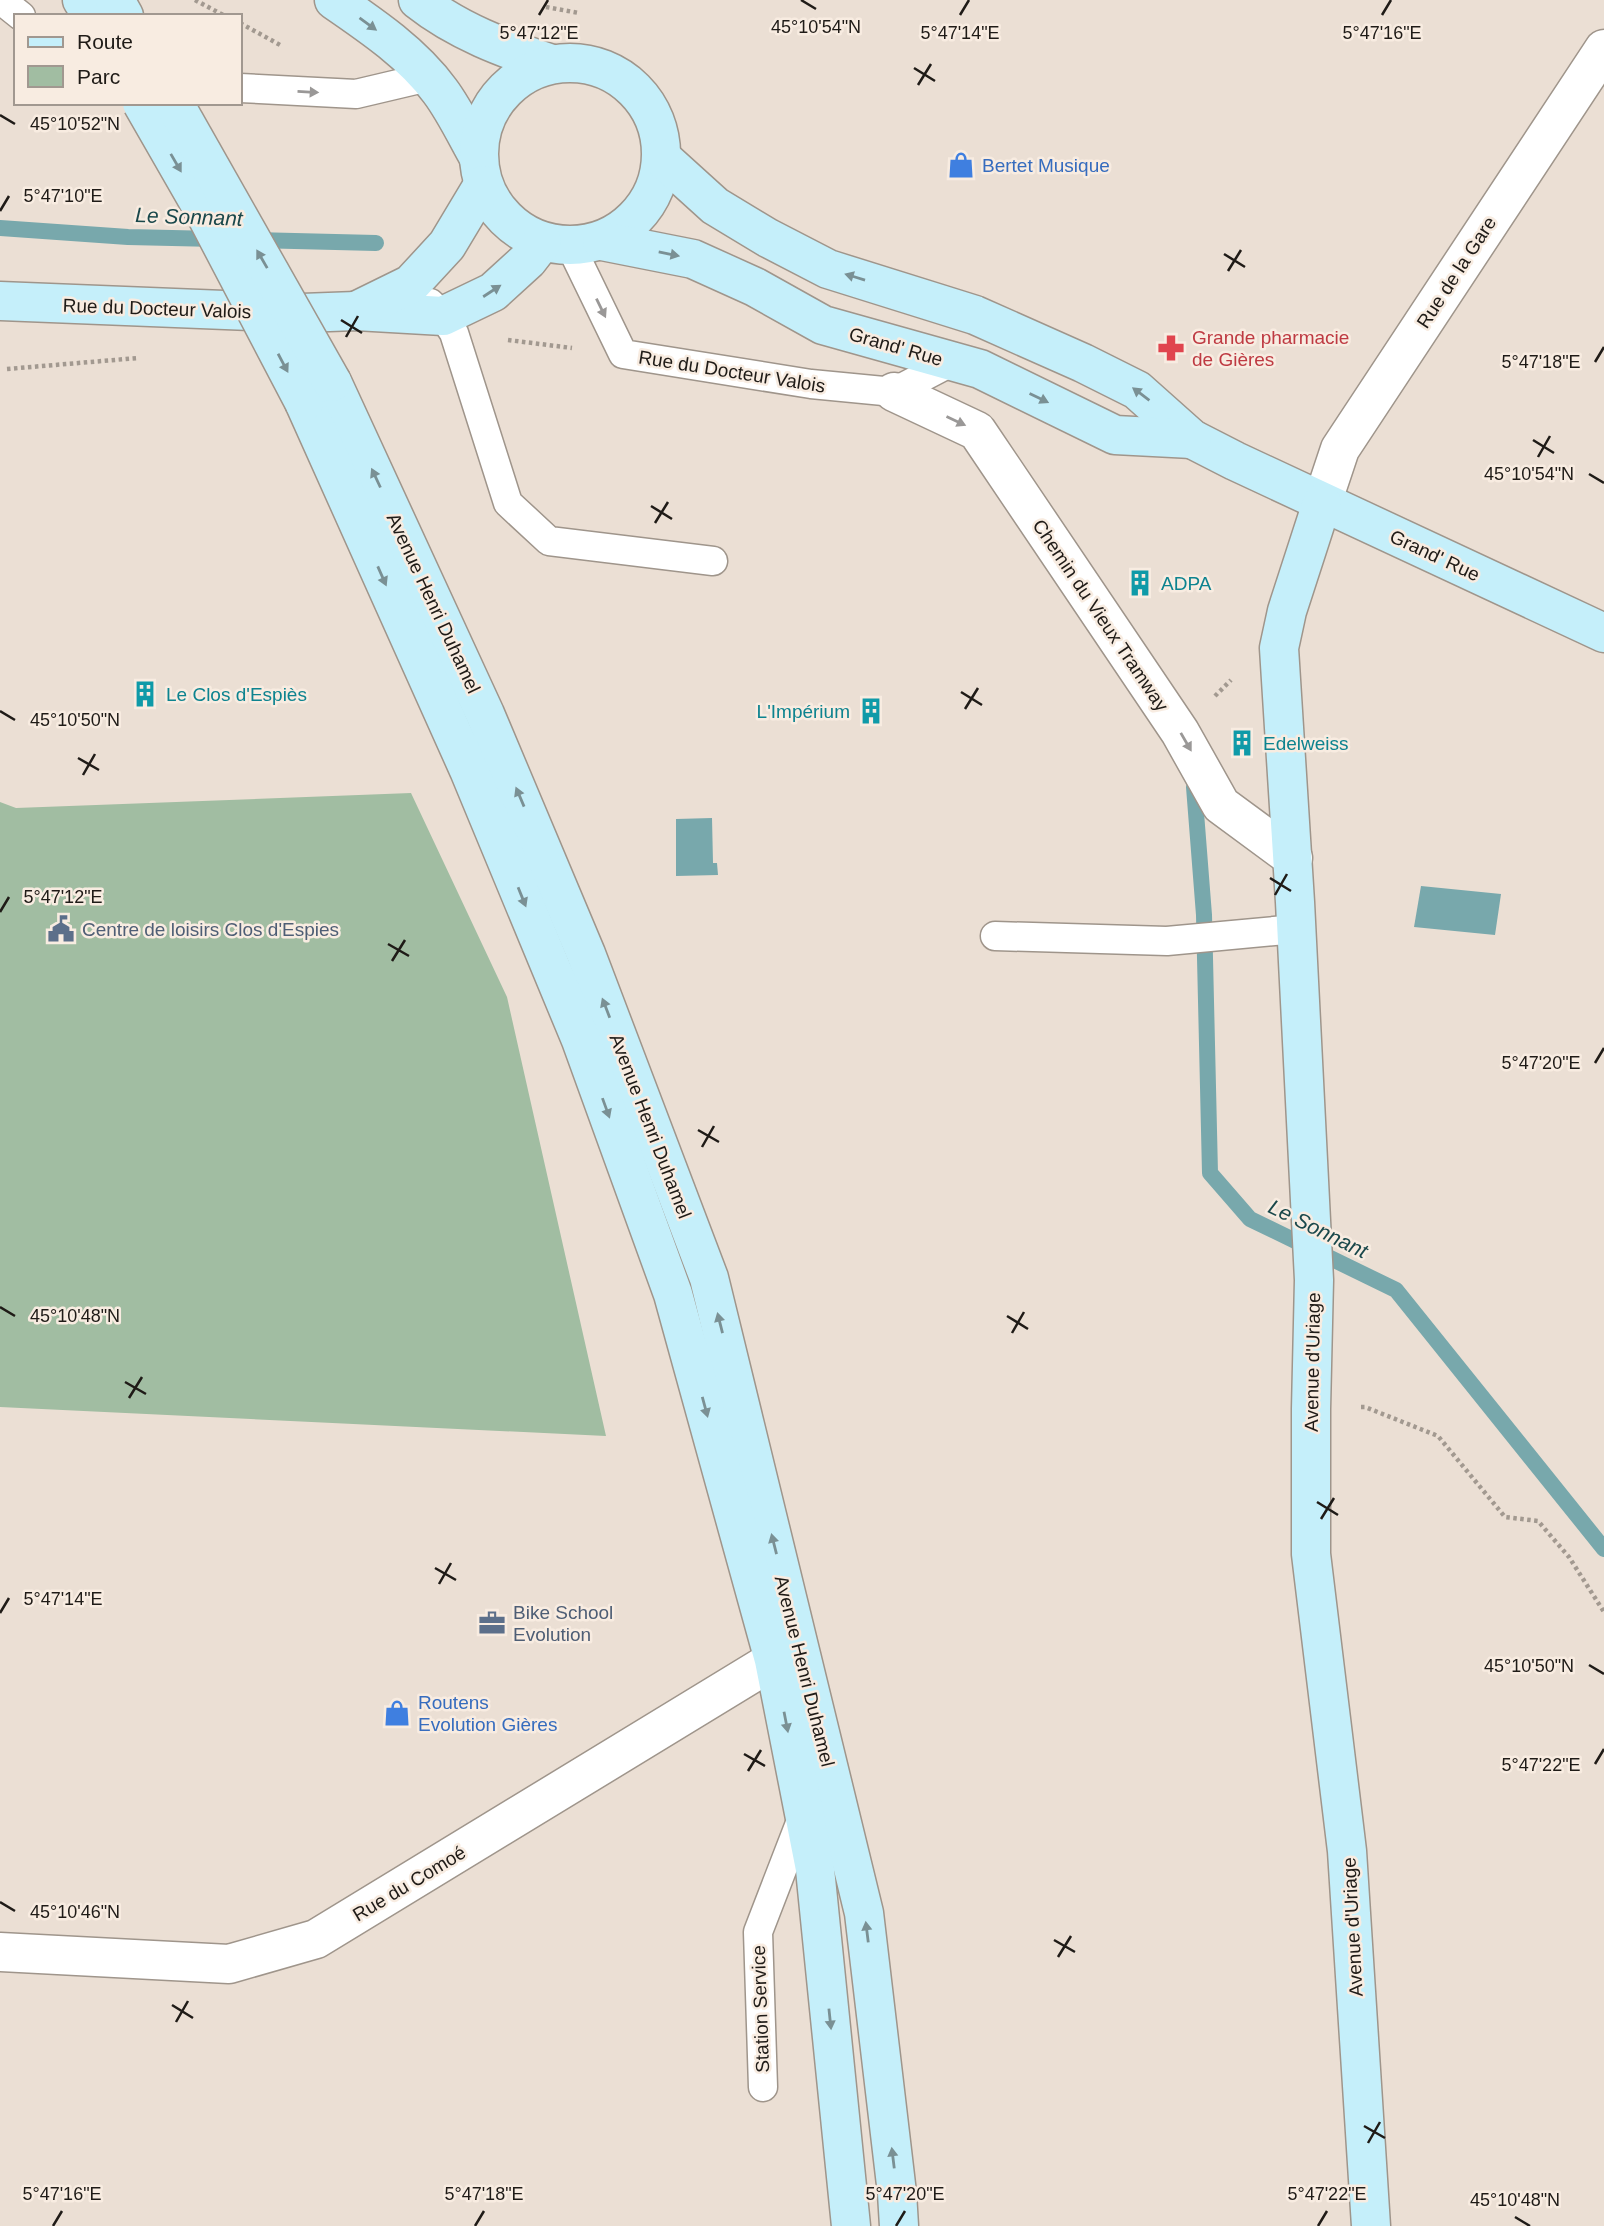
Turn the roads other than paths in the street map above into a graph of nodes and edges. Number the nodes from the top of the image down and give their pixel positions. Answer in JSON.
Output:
{"nodes":[{"id":1,"x":1,"y":0,"type":"edge"},
{"id":2,"x":334,"y":0,"type":"edge"},
{"id":3,"x":418,"y":0,"type":"edge"},
{"id":4,"x":18,"y":14,"type":"edge"},
{"id":5,"x":1604,"y":49,"type":"edge"},
{"id":6,"x":552,"y":64,"type":"junction"},
{"id":7,"x":428,"y":77,"type":"junction"},
{"id":8,"x":242,"y":88,"type":"edge"},
{"id":9,"x":143,"y":105,"type":"edge"},
{"id":10,"x":174,"y":105,"type":"edge"},
{"id":11,"x":662,"y":158,"type":"junction"},
{"id":12,"x":480,"y":171,"type":"junction"},
{"id":13,"x":572,"y":243,"type":"junction"},
{"id":14,"x":411,"y":284,"type":"junction"},
{"id":15,"x":0,"y":301,"type":"edge"},
{"id":16,"x":356,"y":311,"type":"junction"},
{"id":17,"x":443,"y":316,"type":"junction"},
{"id":18,"x":953,"y":362,"type":"junction"},
{"id":19,"x":318,"y":392,"type":"junction"},
{"id":20,"x":894,"y":392,"type":"junction"},
{"id":21,"x":1192,"y":439,"type":"junction"},
{"id":22,"x":1322,"y":503,"type":"junction"},
{"id":23,"x":713,"y":561,"type":"dead end"},
{"id":24,"x":1604,"y":633,"type":"edge"},
{"id":25,"x":1293,"y":858,"type":"junction"},
{"id":26,"x":1296,"y":929,"type":"junction"},
{"id":27,"x":995,"y":936,"type":"dead end"},
{"id":28,"x":774,"y":1660,"type":"junction"},
{"id":29,"x":804,"y":1813,"type":"junction"},
{"id":30,"x":0,"y":1952,"type":"edge"},
{"id":31,"x":763,"y":2087,"type":"dead end"},
{"id":32,"x":851,"y":2226,"type":"edge"},
{"id":33,"x":899,"y":2226,"type":"edge"},
{"id":34,"x":1371,"y":2226,"type":"edge"}],
"edges":[{"from":1,"to":4,"type":"lane"},
{"from":2,"to":7,"type":"main road","one_way":true},
{"from":3,"to":6,"type":"main road"},
{"from":5,"to":22,"type":"street","name":"Rue de la Gare"},
{"from":6,"to":11,"type":"main road"},
{"from":6,"to":12,"type":"main road"},
{"from":8,"to":7,"type":"lane","one_way":true},
{"from":7,"to":12,"type":"main road"},
{"from":9,"to":19,"type":"main road","name":"Avenue Henri Duhamel","one_way":true,"bridge":true},
{"from":19,"to":10,"type":"main road","name":"Avenue Henri Duhamel","one_way":true,"bridge":true},
{"from":11,"to":13,"type":"main road"},
{"from":21,"to":11,"type":"main road","name":"Grand' Rue","one_way":true},
{"from":12,"to":13,"type":"main road"},
{"from":12,"to":14,"type":"main road","name":"Rue du Docteur Valois"},
{"from":17,"to":13,"type":"main road","name":"Rue du Docteur Valois","one_way":true},
{"from":13,"to":18,"type":"main road","name":"Grand' Rue","one_way":true},
{"from":13,"to":20,"type":"lane","name":"Rue du Docteur Valois","one_way":true},
{"from":14,"to":16,"type":"main road","name":"Rue du Docteur Valois"},
{"from":14,"to":17,"type":"lane"},
{"from":15,"to":16,"type":"main road","name":"Rue du Docteur Valois"},
{"from":16,"to":17,"type":"main road","name":"Rue du Docteur Valois"},
{"from":17,"to":23,"type":"lane"},
{"from":18,"to":20,"type":"lane"},
{"from":18,"to":21,"type":"main road","name":"Grand' Rue","one_way":true},
{"from":19,"to":28,"type":"main road","name":"Avenue Henri Duhamel","one_way":true},
{"from":33,"to":19,"type":"main road","name":"Avenue Henri Duhamel","one_way":true},
{"from":20,"to":25,"type":"street","name":"Chemin du Vieux Tramway","one_way":true},
{"from":21,"to":22,"type":"main road","name":"Grand' Rue"},
{"from":22,"to":24,"type":"main road","name":"Grand' Rue"},
{"from":22,"to":25,"type":"main road","name":"Avenue d'Uriage"},
{"from":25,"to":26,"type":"main road","name":"Avenue d'Uriage"},
{"from":26,"to":27,"type":"lane"},
{"from":26,"to":34,"type":"main road","name":"Avenue d'Uriage"},
{"from":28,"to":29,"type":"main road","name":"Avenue Henri Duhamel","one_way":true},
{"from":28,"to":30,"type":"street","name":"Rue du Comoé"},
{"from":29,"to":31,"type":"lane","name":"Station Service"},
{"from":29,"to":32,"type":"main road","name":"Avenue Henri Duhamel","one_way":true}]}
